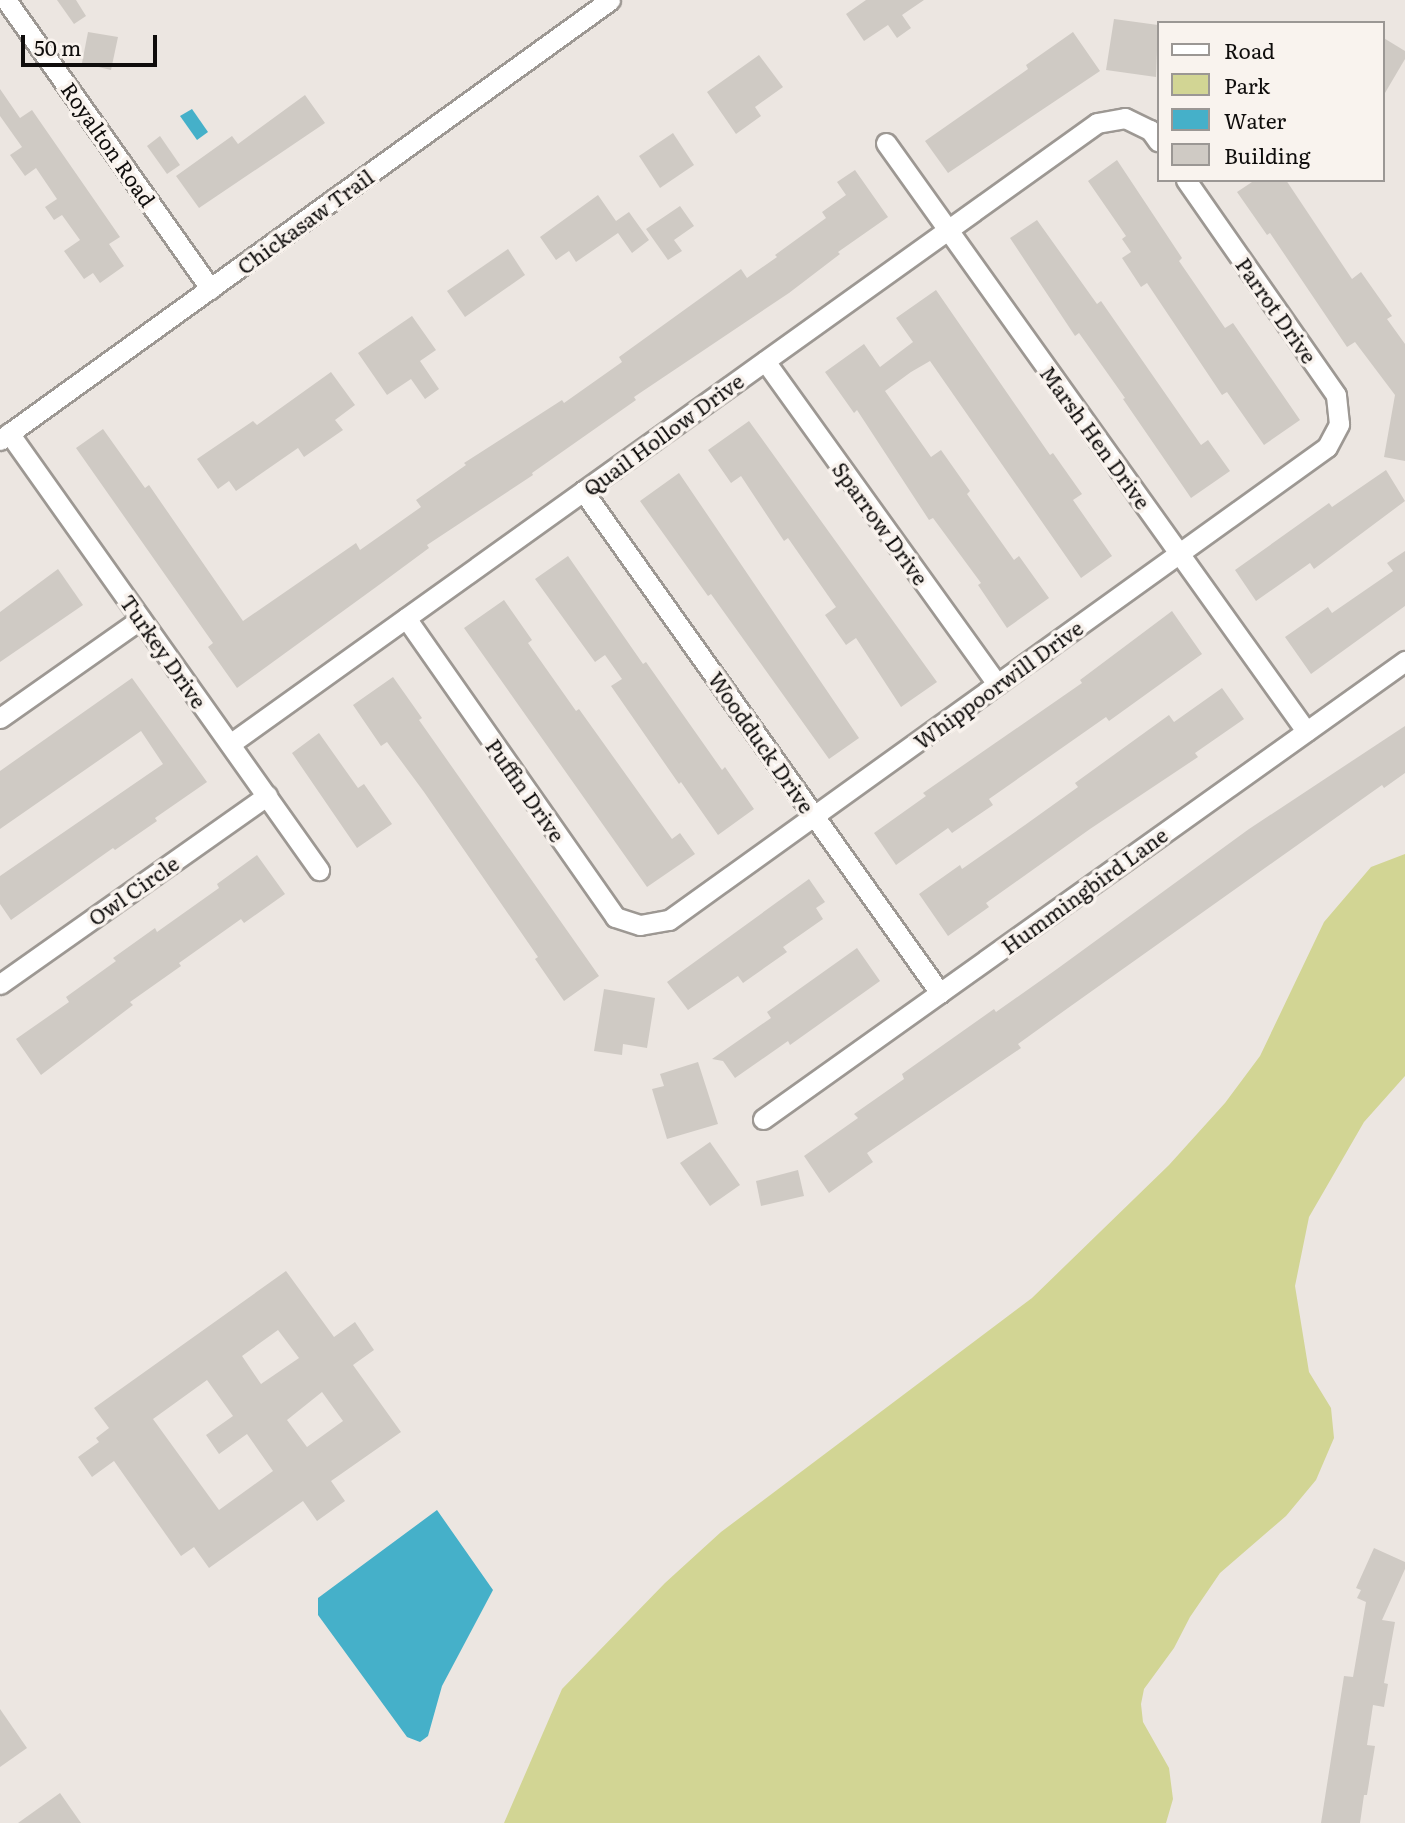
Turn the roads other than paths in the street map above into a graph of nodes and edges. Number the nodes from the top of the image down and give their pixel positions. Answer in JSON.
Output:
{"nodes":[{"id":1,"x":6,"y":0,"type":"edge"},
{"id":2,"x":610,"y":0,"type":"edge"},
{"id":3,"x":1156,"y":138,"type":"edge"},
{"id":4,"x":886,"y":143,"type":"dead end"},
{"id":5,"x":1187,"y":182,"type":"edge"},
{"id":6,"x":948,"y":230,"type":"junction"},
{"id":7,"x":211,"y":289,"type":"junction"},
{"id":8,"x":765,"y":361,"type":"junction"},
{"id":9,"x":5,"y":436,"type":"edge"},
{"id":10,"x":1327,"y":447,"type":"joint"},
{"id":11,"x":583,"y":491,"type":"junction"},
{"id":12,"x":1179,"y":553,"type":"junction"},
{"id":13,"x":406,"y":618,"type":"junction"},
{"id":14,"x":141,"y":619,"type":"junction"},
{"id":15,"x":1405,"y":661,"type":"edge"},
{"id":16,"x":997,"y":684,"type":"junction"},
{"id":17,"x":0,"y":718,"type":"edge"},
{"id":18,"x":1306,"y":731,"type":"junction"},
{"id":19,"x":230,"y":744,"type":"junction"},
{"id":20,"x":267,"y":796,"type":"junction"},
{"id":21,"x":814,"y":816,"type":"junction"},
{"id":22,"x":319,"y":870,"type":"dead end"},
{"id":23,"x":669,"y":920,"type":"joint"},
{"id":24,"x":0,"y":984,"type":"edge"},
{"id":25,"x":940,"y":993,"type":"junction"},
{"id":26,"x":763,"y":1119,"type":"dead end"}],
"edges":[{"from":1,"to":7,"type":"street","name":"Royalton Road"},
{"from":2,"to":7,"type":"street","name":"Chickasaw Trail"},
{"from":3,"to":6,"type":"street","name":"Quail Hollow Drive"},
{"from":4,"to":6,"type":"street","name":"Marsh Hen Drive"},
{"from":5,"to":10,"type":"street","name":"Parrot Drive"},
{"from":6,"to":8,"type":"street","name":"Quail Hollow Drive"},
{"from":6,"to":12,"type":"street","name":"Marsh Hen Drive"},
{"from":7,"to":9,"type":"street","name":"Chickasaw Trail"},
{"from":8,"to":11,"type":"street","name":"Quail Hollow Drive"},
{"from":8,"to":16,"type":"street","name":"Sparrow Drive"},
{"from":9,"to":14,"type":"street","name":"Turkey Drive"},
{"from":10,"to":12,"type":"street","name":"Whippoorwill Drive"},
{"from":11,"to":13,"type":"street","name":"Quail Hollow Drive"},
{"from":11,"to":21,"type":"street","name":"Woodduck Drive"},
{"from":12,"to":16,"type":"street","name":"Whippoorwill Drive"},
{"from":12,"to":18,"type":"street","name":"Marsh Hen Drive"},
{"from":13,"to":19,"type":"street","name":"Quail Hollow Drive"},
{"from":13,"to":23,"type":"street","name":"Puffin Drive"},
{"from":14,"to":17,"type":"street"},
{"from":14,"to":19,"type":"street","name":"Turkey Drive"},
{"from":15,"to":18,"type":"street","name":"Hummingbird Lane"},
{"from":16,"to":21,"type":"street","name":"Whippoorwill Drive"},
{"from":18,"to":25,"type":"street","name":"Hummingbird Lane"},
{"from":19,"to":20,"type":"street","name":"Turkey Drive"},
{"from":20,"to":22,"type":"street","name":"Turkey Drive"},
{"from":20,"to":24,"type":"street","name":"Owl Circle"},
{"from":21,"to":23,"type":"street","name":"Whippoorwill Drive"},
{"from":21,"to":25,"type":"street","name":"Woodduck Drive"},
{"from":25,"to":26,"type":"street","name":"Hummingbird Lane"}]}
